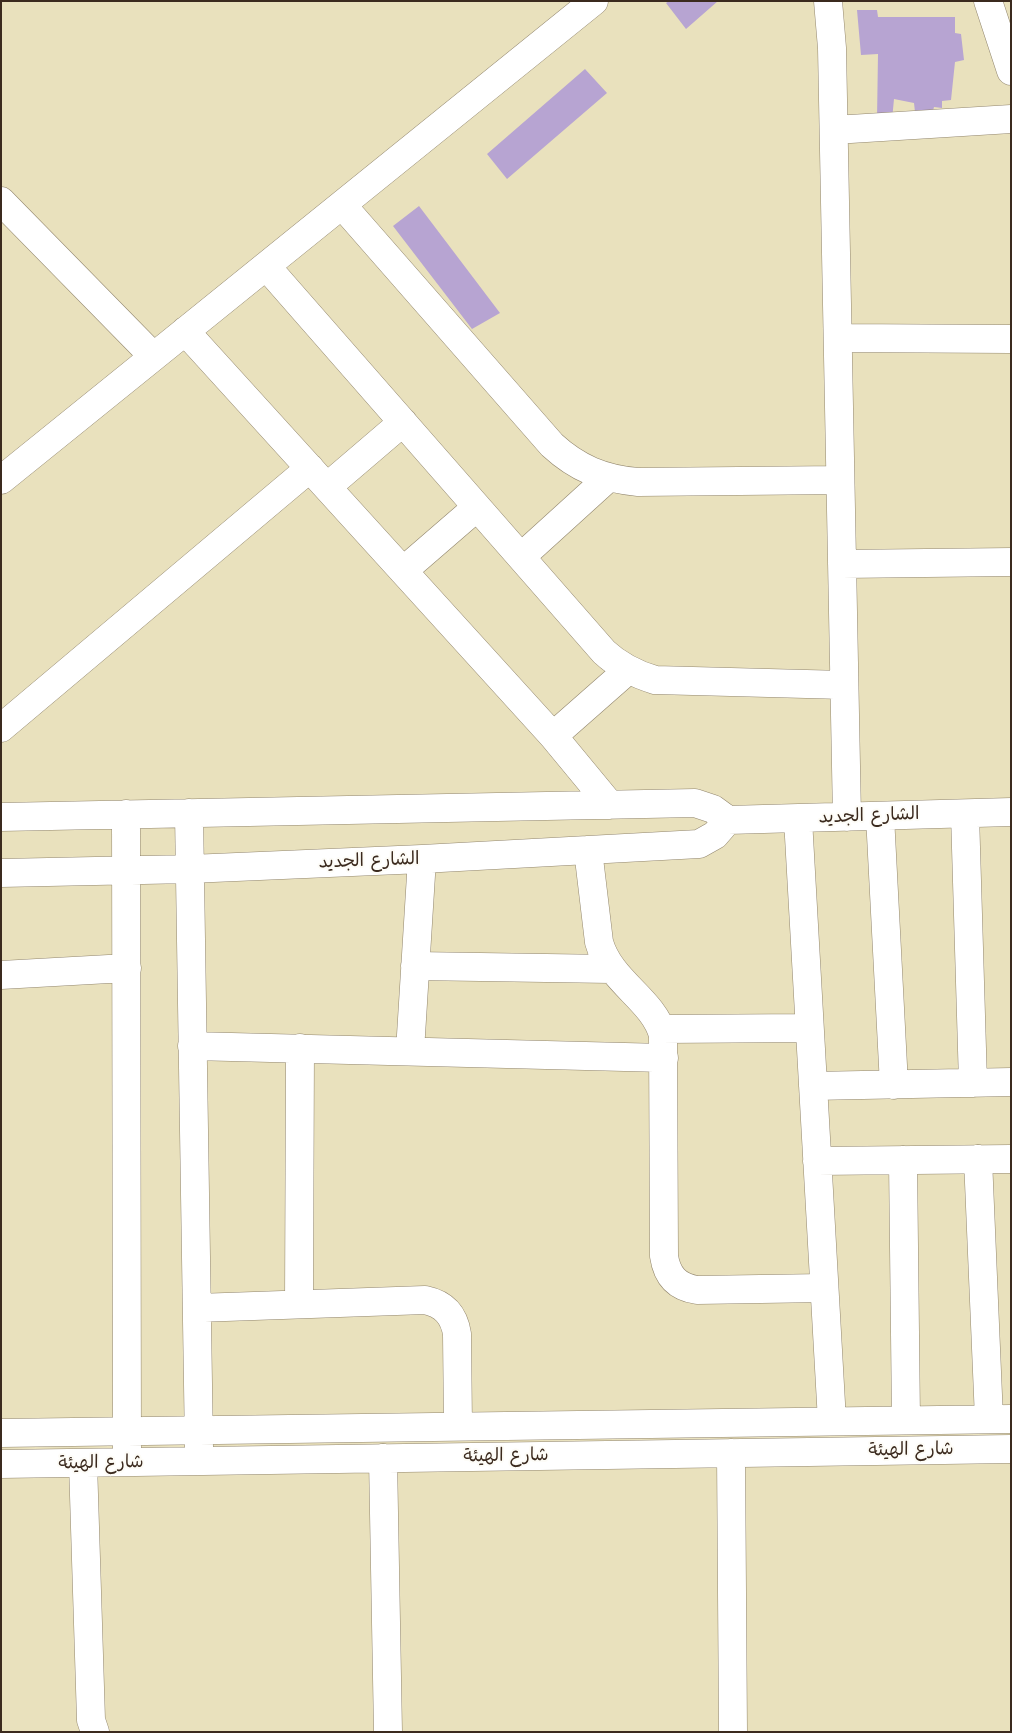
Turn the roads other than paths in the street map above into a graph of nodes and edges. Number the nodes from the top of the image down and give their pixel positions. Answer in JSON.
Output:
{"nodes":[{"id":1,"x":594,"y":1,"type":"edge"},
{"id":2,"x":828,"y":1,"type":"edge"},
{"id":3,"x":988,"y":1,"type":"edge"},
{"id":4,"x":1011,"y":71,"type":"edge"},
{"id":5,"x":1011,"y":119,"type":"edge"},
{"id":6,"x":834,"y":130,"type":"junction"},
{"id":7,"x":1,"y":201,"type":"edge"},
{"id":8,"x":342,"y":205,"type":"junction"},
{"id":9,"x":266,"y":266,"type":"junction"},
{"id":10,"x":185,"y":331,"type":"junction"},
{"id":11,"x":838,"y":338,"type":"junction"},
{"id":12,"x":1011,"y":339,"type":"edge"},
{"id":13,"x":153,"y":356,"type":"junction"},
{"id":14,"x":403,"y":422,"type":"junction"},
{"id":15,"x":318,"y":478,"type":"junction"},
{"id":16,"x":608,"y":478,"type":"junction"},
{"id":17,"x":1,"y":480,"type":"edge"},
{"id":18,"x":840,"y":480,"type":"junction"},
{"id":19,"x":477,"y":507,"type":"junction"},
{"id":20,"x":521,"y":557,"type":"junction"},
{"id":21,"x":1011,"y":562,"type":"edge"},
{"id":22,"x":842,"y":564,"type":"junction"},
{"id":23,"x":403,"y":572,"type":"junction"},
{"id":24,"x":628,"y":670,"type":"junction"},
{"id":25,"x":844,"y":685,"type":"junction"},
{"id":26,"x":1,"y":728,"type":"edge"},
{"id":27,"x":553,"y":736,"type":"junction"},
{"id":28,"x":610,"y":805,"type":"junction"},
{"id":29,"x":1011,"y":812,"type":"edge"},
{"id":30,"x":189,"y":813,"type":"junction"},
{"id":31,"x":126,"y":814,"type":"junction"},
{"id":32,"x":965,"y":814,"type":"junction"},
{"id":33,"x":880,"y":816,"type":"junction"},
{"id":34,"x":1,"y":817,"type":"edge"},
{"id":35,"x":846,"y":817,"type":"junction"},
{"id":36,"x":798,"y":819,"type":"junction"},
{"id":37,"x":728,"y":820,"type":"junction"},
{"id":38,"x":588,"y":850,"type":"junction"},
{"id":39,"x":422,"y":859,"type":"junction"},
{"id":40,"x":190,"y":868,"type":"junction"},
{"id":41,"x":127,"y":870,"type":"junction"},
{"id":42,"x":1,"y":873,"type":"edge"},
{"id":43,"x":416,"y":966,"type":"junction"},
{"id":44,"x":127,"y":968,"type":"junction"},
{"id":45,"x":611,"y":969,"type":"junction"},
{"id":46,"x":1,"y":975,"type":"edge"},
{"id":47,"x":810,"y":1028,"type":"junction"},
{"id":48,"x":661,"y":1029,"type":"junction"},
{"id":49,"x":192,"y":1046,"type":"junction"},
{"id":50,"x":300,"y":1048,"type":"junction"},
{"id":51,"x":410,"y":1051,"type":"junction"},
{"id":52,"x":664,"y":1058,"type":"junction"},
{"id":53,"x":1011,"y":1082,"type":"edge"},
{"id":54,"x":974,"y":1083,"type":"junction"},
{"id":55,"x":894,"y":1085,"type":"junction"},
{"id":56,"x":813,"y":1086,"type":"junction"},
{"id":57,"x":1011,"y":1158,"type":"edge"},
{"id":58,"x":978,"y":1159,"type":"junction"},
{"id":59,"x":903,"y":1160,"type":"junction"},
{"id":60,"x":817,"y":1161,"type":"junction"},
{"id":61,"x":824,"y":1288,"type":"junction"},
{"id":62,"x":299,"y":1304,"type":"junction"},
{"id":63,"x":197,"y":1308,"type":"junction"},
{"id":64,"x":1000,"y":1419,"type":"edge"},
{"id":65,"x":906,"y":1420,"type":"junction"},
{"id":66,"x":832,"y":1421,"type":"junction"},
{"id":67,"x":458,"y":1426,"type":"junction"},
{"id":68,"x":199,"y":1429,"type":"junction"},
{"id":69,"x":127,"y":1430,"type":"junction"},
{"id":70,"x":1,"y":1433,"type":"edge"},
{"id":71,"x":1011,"y":1449,"type":"edge"},
{"id":72,"x":731,"y":1453,"type":"junction"},
{"id":73,"x":383,"y":1458,"type":"junction"},
{"id":74,"x":200,"y":1461,"type":"junction"},
{"id":75,"x":127,"y":1462,"type":"junction"},
{"id":76,"x":83,"y":1463,"type":"junction"},
{"id":77,"x":1,"y":1464,"type":"edge"},
{"id":78,"x":95,"y":1732,"type":"edge"},
{"id":79,"x":388,"y":1732,"type":"edge"},
{"id":80,"x":733,"y":1732,"type":"edge"}],
"edges":[{"from":1,"to":8,"type":"street"},
{"from":2,"to":6,"type":"street"},
{"from":3,"to":4,"type":"street"},
{"from":5,"to":6,"type":"street"},
{"from":6,"to":11,"type":"street"},
{"from":7,"to":13,"type":"street"},
{"from":8,"to":9,"type":"street"},
{"from":8,"to":16,"type":"street"},
{"from":9,"to":10,"type":"street"},
{"from":9,"to":14,"type":"street"},
{"from":10,"to":13,"type":"street"},
{"from":10,"to":15,"type":"street"},
{"from":11,"to":12,"type":"street"},
{"from":11,"to":18,"type":"street"},
{"from":13,"to":17,"type":"street"},
{"from":14,"to":15,"type":"street"},
{"from":14,"to":19,"type":"street"},
{"from":15,"to":23,"type":"street"},
{"from":15,"to":26,"type":"street"},
{"from":16,"to":18,"type":"street"},
{"from":16,"to":20,"type":"street"},
{"from":18,"to":22,"type":"street"},
{"from":19,"to":20,"type":"street"},
{"from":19,"to":23,"type":"street"},
{"from":20,"to":24,"type":"street"},
{"from":21,"to":22,"type":"street"},
{"from":22,"to":25,"type":"street"},
{"from":23,"to":27,"type":"street"},
{"from":24,"to":25,"type":"street"},
{"from":24,"to":27,"type":"street"},
{"from":25,"to":35,"type":"street"},
{"from":27,"to":28,"type":"street"},
{"from":28,"to":30,"type":"street"},
{"from":28,"to":37,"type":"street"},
{"from":29,"to":32,"type":"street","name":"الشارع الجديد"},
{"from":30,"to":31,"type":"street"},
{"from":30,"to":40,"type":"street"},
{"from":31,"to":34,"type":"street"},
{"from":31,"to":41,"type":"street"},
{"from":32,"to":33,"type":"street","name":"الشارع الجديد"},
{"from":32,"to":54,"type":"street"},
{"from":33,"to":35,"type":"street","name":"الشارع الجديد"},
{"from":33,"to":55,"type":"street"},
{"from":35,"to":36,"type":"street","name":"الشارع الجديد"},
{"from":36,"to":37,"type":"street","name":"الشارع الجديد"},
{"from":36,"to":47,"type":"street"},
{"from":37,"to":38,"type":"street","name":"الشارع الجديد"},
{"from":38,"to":39,"type":"street","name":"الشارع الجديد"},
{"from":38,"to":45,"type":"street"},
{"from":39,"to":40,"type":"street","name":"الشارع الجديد"},
{"from":39,"to":43,"type":"street"},
{"from":40,"to":41,"type":"street","name":"الشارع الجديد"},
{"from":40,"to":49,"type":"street"},
{"from":41,"to":42,"type":"street","name":"الشارع الجديد"},
{"from":41,"to":44,"type":"street"},
{"from":43,"to":45,"type":"street"},
{"from":43,"to":51,"type":"street"},
{"from":44,"to":46,"type":"street"},
{"from":44,"to":69,"type":"street"},
{"from":45,"to":48,"type":"street"},
{"from":47,"to":48,"type":"street"},
{"from":47,"to":56,"type":"street"},
{"from":48,"to":52,"type":"street"},
{"from":49,"to":50,"type":"street"},
{"from":49,"to":63,"type":"street"},
{"from":50,"to":51,"type":"street"},
{"from":50,"to":62,"type":"street"},
{"from":51,"to":52,"type":"street"},
{"from":52,"to":61,"type":"street"},
{"from":53,"to":54,"type":"street"},
{"from":54,"to":55,"type":"street"},
{"from":55,"to":56,"type":"street"},
{"from":56,"to":60,"type":"street"},
{"from":57,"to":58,"type":"street"},
{"from":58,"to":59,"type":"street"},
{"from":58,"to":64,"type":"street"},
{"from":59,"to":60,"type":"street"},
{"from":59,"to":65,"type":"street"},
{"from":60,"to":61,"type":"street"},
{"from":61,"to":66,"type":"street"},
{"from":62,"to":63,"type":"street"},
{"from":62,"to":67,"type":"street"},
{"from":63,"to":68,"type":"street"},
{"from":64,"to":65,"type":"street","name":"شارع الهيئة"},
{"from":65,"to":66,"type":"street","name":"شارع الهيئة"},
{"from":66,"to":67,"type":"street","name":"شارع الهيئة"},
{"from":67,"to":68,"type":"street","name":"شارع الهيئة"},
{"from":68,"to":69,"type":"street","name":"شارع الهيئة"},
{"from":68,"to":74,"type":"street"},
{"from":69,"to":70,"type":"street","name":"شارع الهيئة"},
{"from":69,"to":75,"type":"street"},
{"from":71,"to":72,"type":"street","name":"شارع الهيئة"},
{"from":72,"to":73,"type":"street","name":"شارع الهيئة"},
{"from":72,"to":80,"type":"street"},
{"from":73,"to":74,"type":"street","name":"شارع الهيئة"},
{"from":73,"to":79,"type":"street"},
{"from":74,"to":75,"type":"street","name":"شارع الهيئة"},
{"from":75,"to":76,"type":"street","name":"شارع الهيئة"},
{"from":76,"to":77,"type":"street","name":"شارع الهيئة"},
{"from":76,"to":78,"type":"street"}]}
